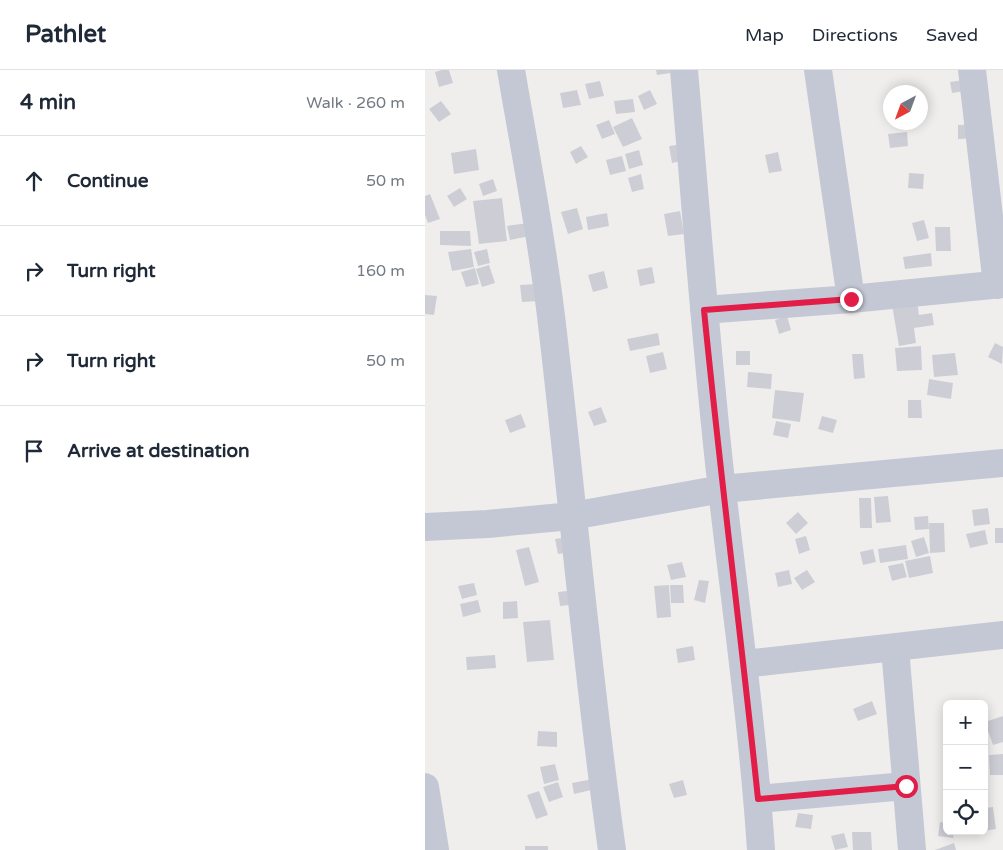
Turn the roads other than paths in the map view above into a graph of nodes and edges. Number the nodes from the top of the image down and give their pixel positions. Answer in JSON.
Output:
{"nodes":[{"id":1,"x":511,"y":70,"type":"edge"},
{"id":2,"x":683,"y":70,"type":"edge"},
{"id":3,"x":818,"y":70,"type":"edge"},
{"id":4,"x":971,"y":70,"type":"edge"},
{"id":5,"x":1000,"y":285,"type":"edge"},
{"id":6,"x":851,"y":299,"type":"junction"},
{"id":7,"x":704,"y":310,"type":"junction"},
{"id":8,"x":1003,"y":463,"type":"edge"},
{"id":9,"x":722,"y":490,"type":"junction"},
{"id":10,"x":572,"y":516,"type":"junction"},
{"id":11,"x":425,"y":526,"type":"edge"},
{"id":12,"x":1003,"y":635,"type":"edge"},
{"id":13,"x":895,"y":648,"type":"junction"},
{"id":14,"x":744,"y":664,"type":"junction"},
{"id":15,"x":906,"y":786,"type":"junction"},
{"id":16,"x":425,"y":787,"type":"edge"},
{"id":17,"x":758,"y":799,"type":"junction"},
{"id":18,"x":435,"y":850,"type":"edge"},
{"id":19,"x":612,"y":850,"type":"edge"},
{"id":20,"x":761,"y":850,"type":"edge"},
{"id":21,"x":911,"y":850,"type":"edge"}],
"edges":[{"from":1,"to":10,"type":"street"},
{"from":2,"to":7,"type":"street"},
{"from":3,"to":6,"type":"street"},
{"from":4,"to":5,"type":"street"},
{"from":5,"to":6,"type":"street"},
{"from":6,"to":7,"type":"street"},
{"from":7,"to":9,"type":"street"},
{"from":8,"to":9,"type":"street"},
{"from":9,"to":10,"type":"street"},
{"from":9,"to":14,"type":"street"},
{"from":10,"to":11,"type":"street"},
{"from":10,"to":19,"type":"street"},
{"from":12,"to":13,"type":"street"},
{"from":13,"to":14,"type":"street"},
{"from":13,"to":15,"type":"street"},
{"from":14,"to":17,"type":"street"},
{"from":15,"to":17,"type":"street"},
{"from":15,"to":21,"type":"street"},
{"from":16,"to":18,"type":"street"},
{"from":17,"to":20,"type":"street"}]}
